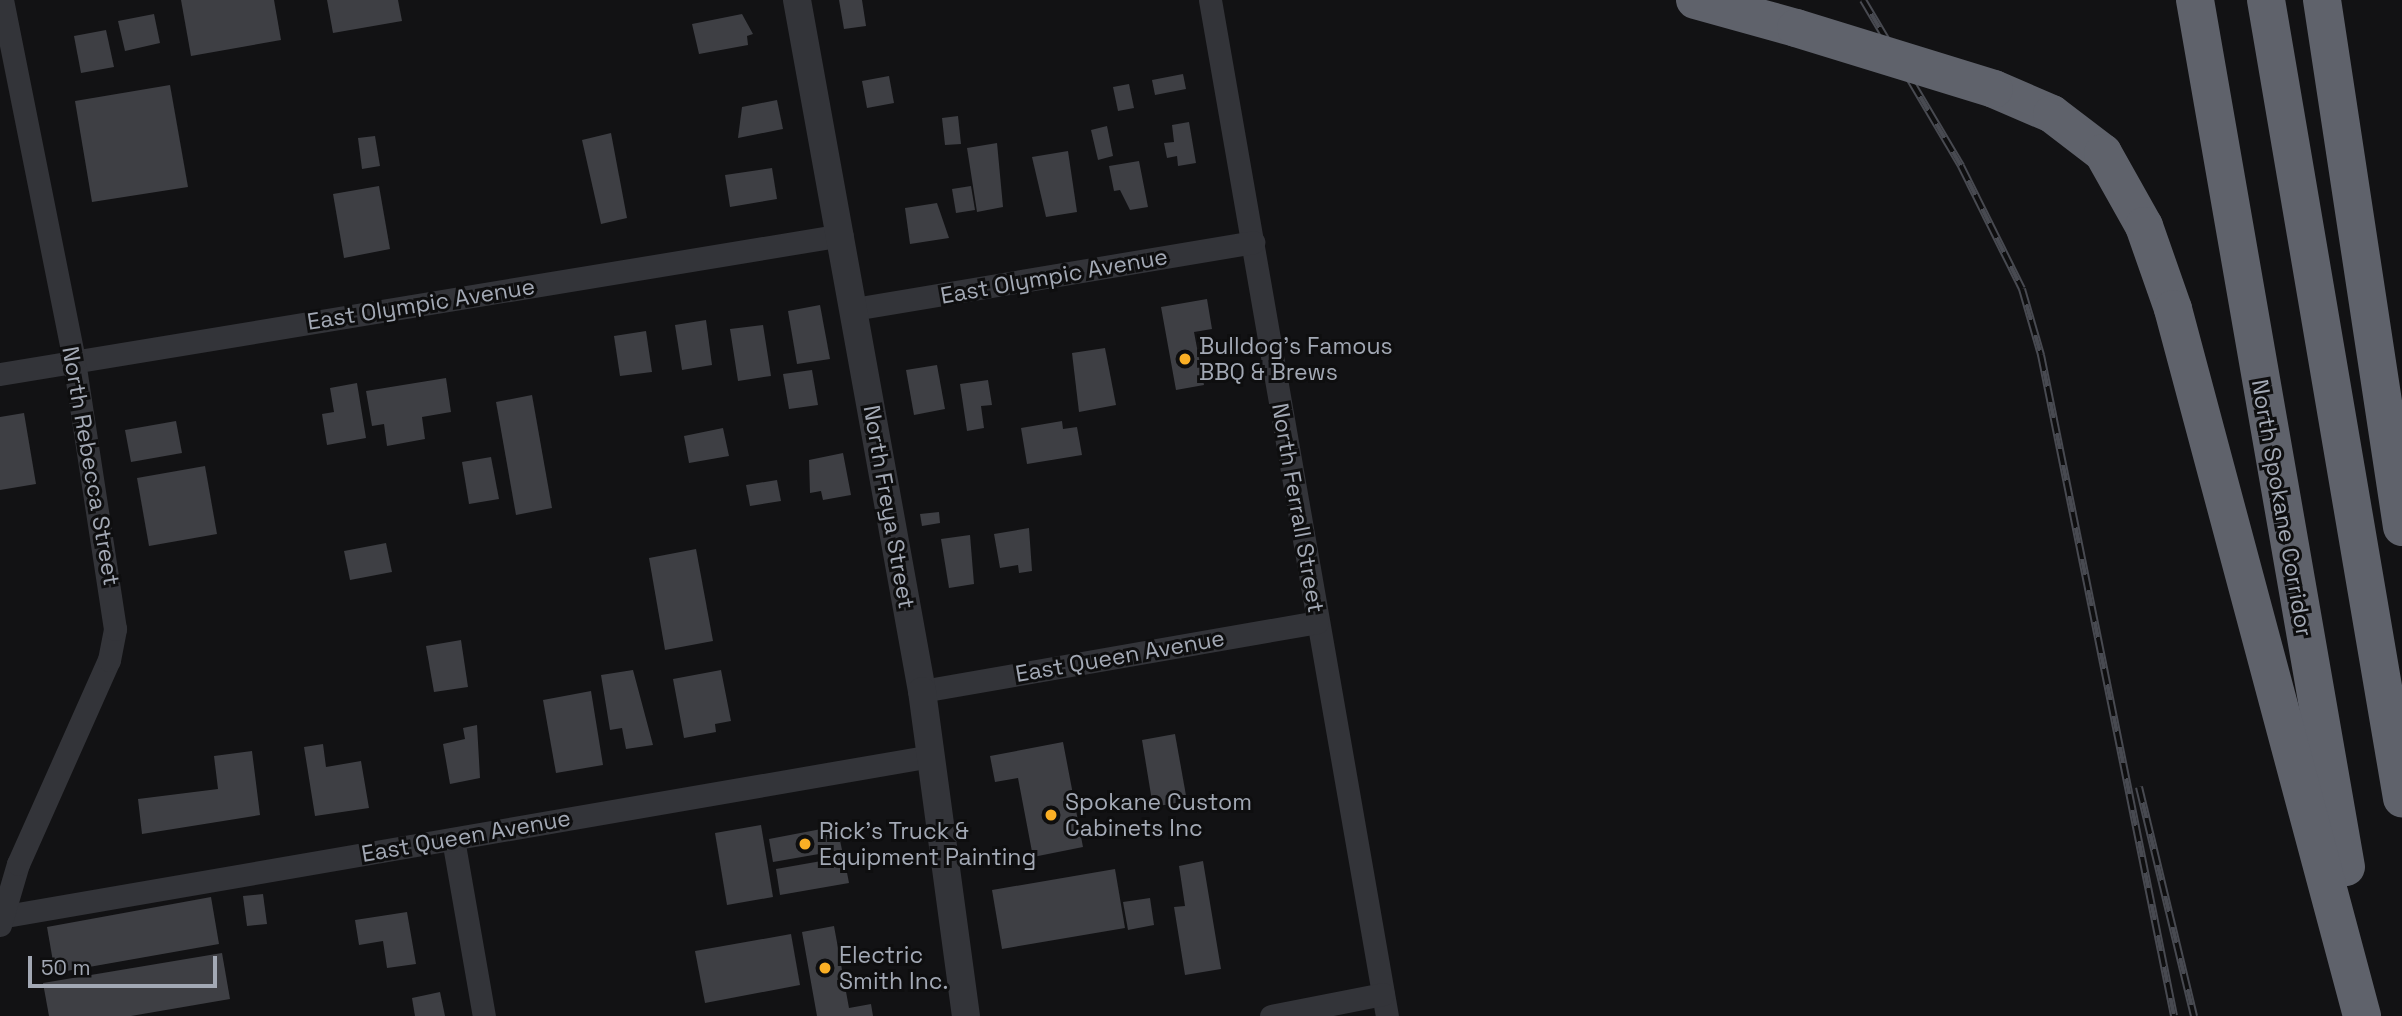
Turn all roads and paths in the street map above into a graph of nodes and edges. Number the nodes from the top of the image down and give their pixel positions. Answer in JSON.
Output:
{"nodes":[{"id":1,"x":2,"y":0,"type":"edge"},
{"id":2,"x":796,"y":0,"type":"edge"},
{"id":3,"x":1210,"y":0,"type":"edge"},
{"id":4,"x":1695,"y":0,"type":"edge"},
{"id":5,"x":2195,"y":0,"type":"edge"},
{"id":6,"x":2266,"y":0,"type":"edge"},
{"id":7,"x":2322,"y":0,"type":"edge"},
{"id":8,"x":842,"y":235,"type":"junction"},
{"id":9,"x":1253,"y":242,"type":"junction"},
{"id":10,"x":854,"y":309,"type":"junction"},
{"id":11,"x":74,"y":360,"type":"junction"},
{"id":12,"x":0,"y":374,"type":"edge"},
{"id":13,"x":2402,"y":527,"type":"edge"},
{"id":14,"x":1317,"y":622,"type":"junction"},
{"id":15,"x":922,"y":691,"type":"junction"},
{"id":16,"x":931,"y":756,"type":"junction"},
{"id":17,"x":2402,"y":798,"type":"edge"},
{"id":18,"x":453,"y":839,"type":"junction"},
{"id":19,"x":0,"y":919,"type":"edge"},
{"id":20,"x":1385,"y":1005,"type":"edge"},
{"id":21,"x":484,"y":1016,"type":"edge"},
{"id":22,"x":965,"y":1016,"type":"edge"},
{"id":23,"x":1271,"y":1016,"type":"edge"},
{"id":24,"x":2362,"y":1016,"type":"edge"},
{"id":25,"x":2372,"y":1016,"type":"edge"}],
"edges":[{"from":1,"to":11,"type":"street","name":"North Rebecca Street"},
{"from":2,"to":8,"type":"street","name":"North Freya Street"},
{"from":3,"to":9,"type":"street","name":"North Ferrall Street"},
{"from":4,"to":24,"type":"highway","bridge":true},
{"from":5,"to":25,"type":"highway","name":"North Spokane Corridor"},
{"from":6,"to":17,"type":"highway"},
{"from":7,"to":13,"type":"highway"},
{"from":8,"to":10,"type":"street","name":"North Freya Street"},
{"from":8,"to":11,"type":"street","name":"East Olympic Avenue"},
{"from":9,"to":10,"type":"street","name":"East Olympic Avenue"},
{"from":9,"to":14,"type":"street","name":"North Ferrall Street"},
{"from":10,"to":15,"type":"street","name":"North Freya Street"},
{"from":11,"to":12,"type":"street","name":"East Olympic Avenue"},
{"from":11,"to":19,"type":"street","name":"North Rebecca Street"},
{"from":14,"to":15,"type":"street","name":"East Queen Avenue"},
{"from":14,"to":20,"type":"street","name":"North Ferrall Street"},
{"from":15,"to":16,"type":"street","name":"North Freya Street"},
{"from":16,"to":18,"type":"street","name":"East Queen Avenue"},
{"from":16,"to":22,"type":"street","name":"North Freya Street"},
{"from":18,"to":19,"type":"street","name":"East Queen Avenue"},
{"from":18,"to":21,"type":"street"},
{"from":20,"to":23,"type":"street"}]}
